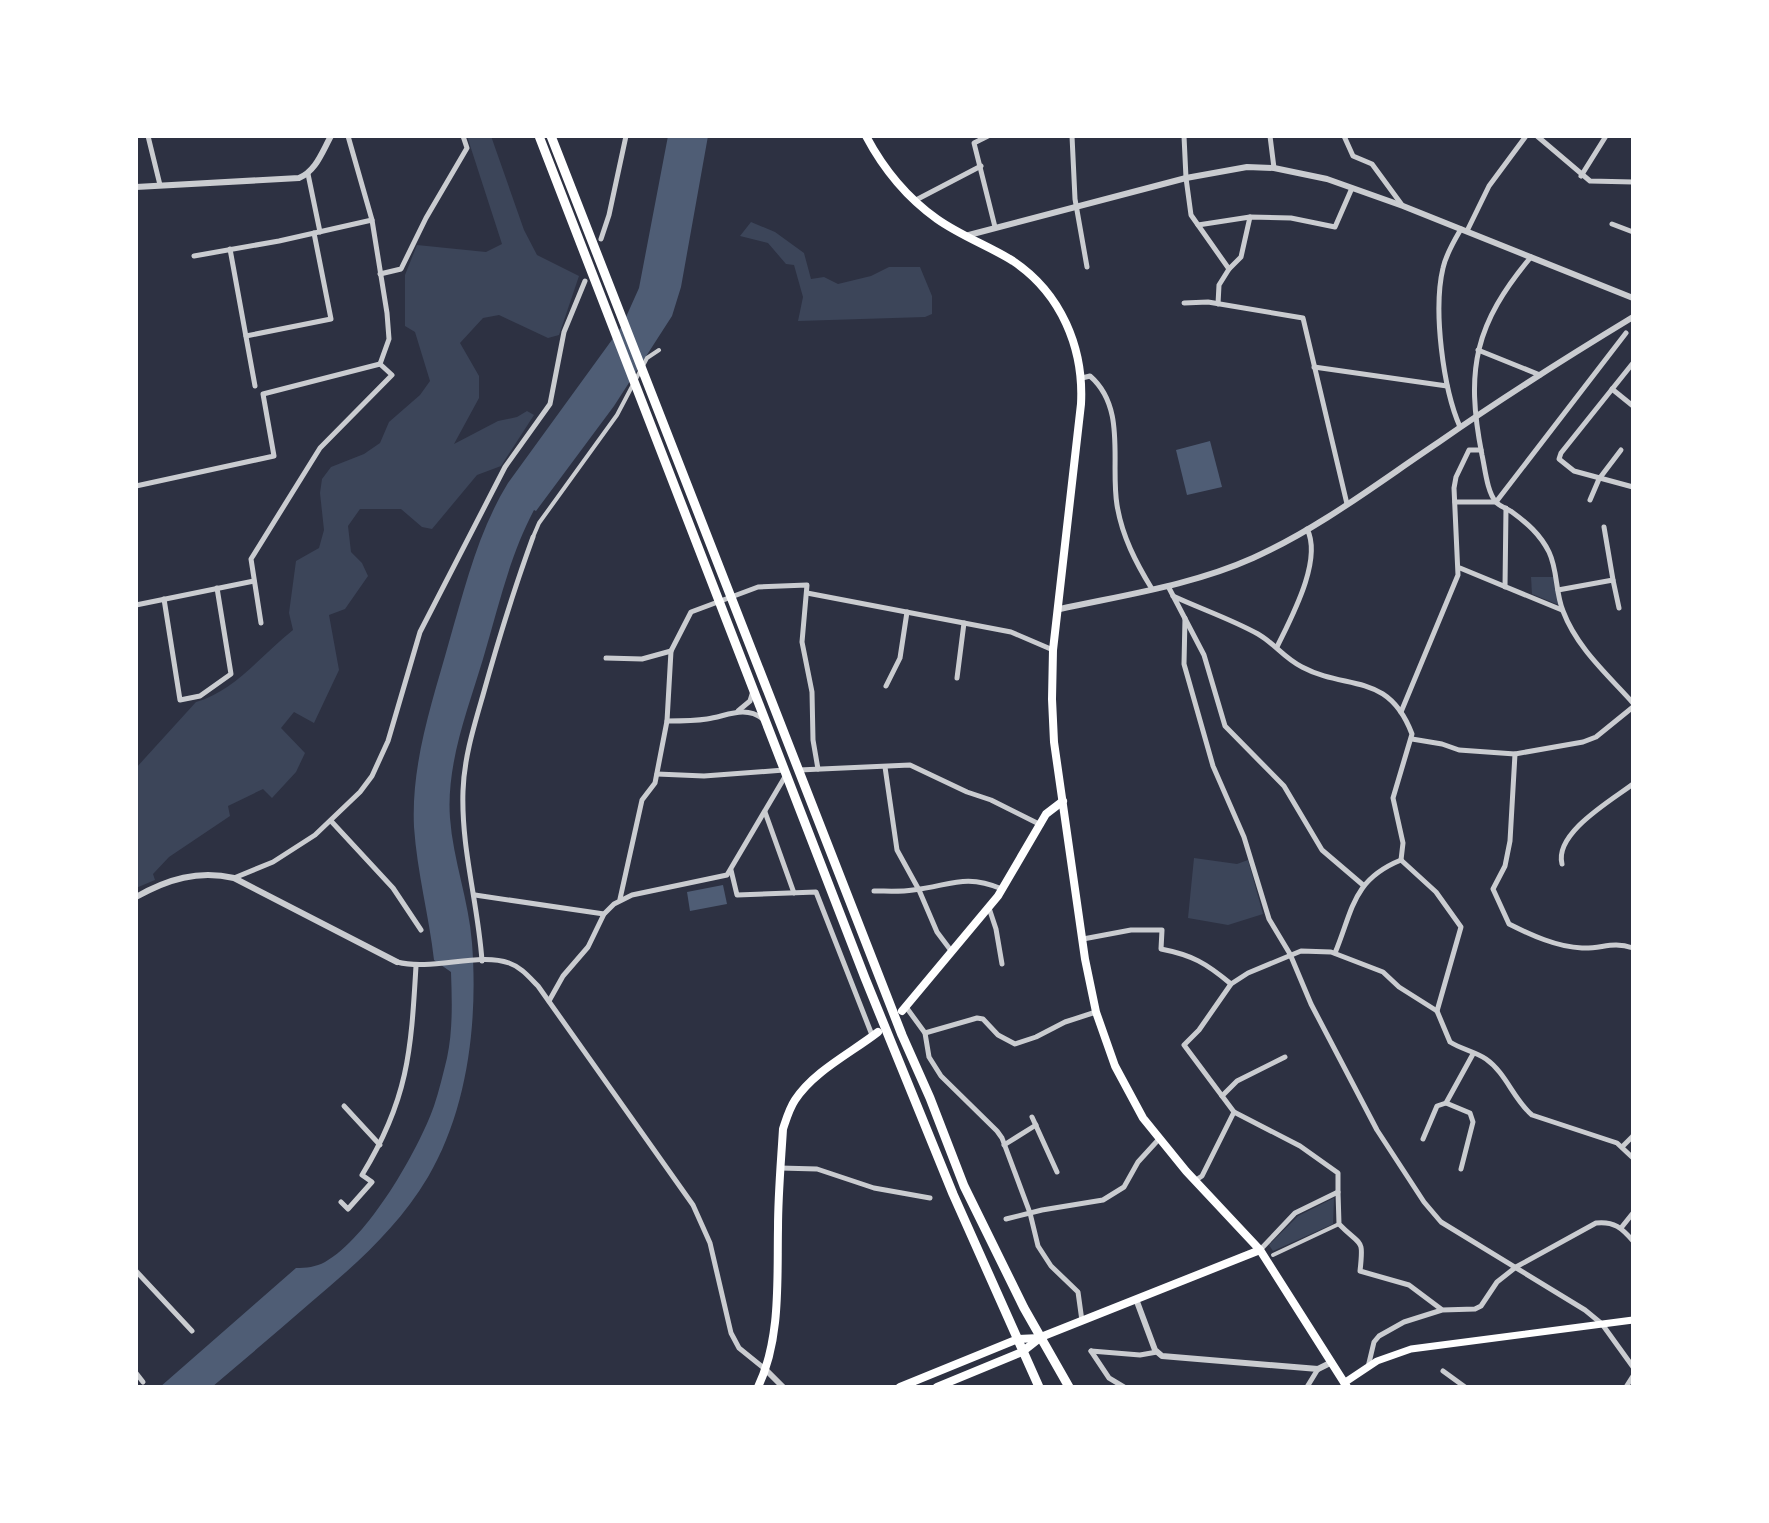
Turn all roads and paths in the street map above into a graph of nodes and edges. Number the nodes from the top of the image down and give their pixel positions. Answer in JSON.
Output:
{"nodes":[{"id":1,"x":148,"y":136,"type":"edge"},
{"id":2,"x":331,"y":136,"type":"edge"},
{"id":3,"x":348,"y":136,"type":"edge"},
{"id":4,"x":463,"y":136,"type":"edge"},
{"id":5,"x":539,"y":136,"type":"edge"},
{"id":6,"x":551,"y":136,"type":"edge"},
{"id":7,"x":626,"y":136,"type":"edge"},
{"id":8,"x":866,"y":136,"type":"edge"},
{"id":9,"x":988,"y":136,"type":"edge"},
{"id":10,"x":1072,"y":136,"type":"edge"},
{"id":11,"x":1184,"y":136,"type":"edge"},
{"id":12,"x":1270,"y":136,"type":"edge"},
{"id":13,"x":1344,"y":136,"type":"edge"},
{"id":14,"x":1537,"y":136,"type":"edge"},
{"id":15,"x":1606,"y":136,"type":"edge"},
{"id":16,"x":1524,"y":137,"type":"edge"},
{"id":17,"x":981,"y":166,"type":"junction"},
{"id":18,"x":1274,"y":168,"type":"junction"},
{"id":19,"x":308,"y":174,"type":"junction"},
{"id":20,"x":1581,"y":176,"type":"junction"},
{"id":21,"x":1186,"y":178,"type":"junction"},
{"id":22,"x":1633,"y":182,"type":"edge"},
{"id":23,"x":160,"y":185,"type":"junction"},
{"id":24,"x":136,"y":187,"type":"edge"},
{"id":25,"x":1352,"y":188,"type":"junction"},
{"id":26,"x":914,"y":201,"type":"junction"},
{"id":27,"x":1403,"y":206,"type":"junction"},
{"id":28,"x":1076,"y":207,"type":"junction"},
{"id":29,"x":1250,"y":217,"type":"junction"},
{"id":30,"x":372,"y":220,"type":"junction"},
{"id":31,"x":1612,"y":224,"type":"dead end"},
{"id":32,"x":1198,"y":225,"type":"junction"},
{"id":33,"x":995,"y":227,"type":"junction"},
{"id":34,"x":1464,"y":230,"type":"junction"},
{"id":35,"x":317,"y":232,"type":"junction"},
{"id":36,"x":1633,"y":232,"type":"edge"},
{"id":37,"x":964,"y":236,"type":"junction"},
{"id":38,"x":601,"y":239,"type":"dead end"},
{"id":39,"x":230,"y":249,"type":"junction"},
{"id":40,"x":194,"y":256,"type":"dead end"},
{"id":41,"x":1532,"y":256,"type":"junction"},
{"id":42,"x":1087,"y":267,"type":"dead end"},
{"id":43,"x":1229,"y":269,"type":"junction"},
{"id":44,"x":380,"y":274,"type":"junction"},
{"id":45,"x":585,"y":281,"type":"dead end"},
{"id":46,"x":1633,"y":288,"type":"edge"},
{"id":47,"x":1631,"y":297,"type":"edge"},
{"id":48,"x":1184,"y":303,"type":"dead end"},
{"id":49,"x":1218,"y":304,"type":"junction"},
{"id":50,"x":1633,"y":317,"type":"edge"},
{"id":51,"x":1626,"y":333,"type":"dead end"},
{"id":52,"x":246,"y":336,"type":"junction"},
{"id":53,"x":659,"y":350,"type":"dead end"},
{"id":54,"x":1478,"y":350,"type":"junction"},
{"id":55,"x":1633,"y":363,"type":"edge"},
{"id":56,"x":380,"y":364,"type":"junction"},
{"id":57,"x":1313,"y":367,"type":"junction"},
{"id":58,"x":1540,"y":375,"type":"junction"},
{"id":59,"x":1082,"y":378,"type":"junction"},
{"id":60,"x":255,"y":386,"type":"dead end"},
{"id":61,"x":1447,"y":386,"type":"junction"},
{"id":62,"x":1612,"y":389,"type":"junction"},
{"id":63,"x":1633,"y":406,"type":"edge"},
{"id":64,"x":1477,"y":416,"type":"junction"},
{"id":65,"x":1460,"y":427,"type":"junction"},
{"id":66,"x":1481,"y":450,"type":"junction"},
{"id":67,"x":1621,"y":450,"type":"dead end"},
{"id":68,"x":1599,"y":479,"type":"junction"},
{"id":69,"x":136,"y":486,"type":"edge"},
{"id":70,"x":1633,"y":487,"type":"edge"},
{"id":71,"x":1590,"y":500,"type":"dead end"},
{"id":72,"x":1455,"y":502,"type":"junction"},
{"id":73,"x":1496,"y":502,"type":"junction"},
{"id":74,"x":1347,"y":504,"type":"junction"},
{"id":75,"x":1506,"y":507,"type":"junction"},
{"id":76,"x":1604,"y":527,"type":"dead end"},
{"id":77,"x":1307,"y":529,"type":"junction"},
{"id":78,"x":533,"y":537,"type":"joint"},
{"id":79,"x":1460,"y":568,"type":"junction"},
{"id":80,"x":1613,"y":580,"type":"junction"},
{"id":81,"x":254,"y":581,"type":"junction"},
{"id":82,"x":1168,"y":586,"type":"junction"},
{"id":83,"x":1505,"y":587,"type":"junction"},
{"id":84,"x":217,"y":588,"type":"junction"},
{"id":85,"x":1152,"y":589,"type":"junction"},
{"id":86,"x":1558,"y":590,"type":"junction"},
{"id":87,"x":807,"y":593,"type":"junction"},
{"id":88,"x":731,"y":596,"type":"junction"},
{"id":89,"x":1173,"y":596,"type":"junction"},
{"id":90,"x":164,"y":599,"type":"junction"},
{"id":91,"x":720,"y":600,"type":"junction"},
{"id":92,"x":136,"y":605,"type":"edge"},
{"id":93,"x":1619,"y":608,"type":"dead end"},
{"id":94,"x":1060,"y":609,"type":"junction"},
{"id":95,"x":1563,"y":610,"type":"junction"},
{"id":96,"x":907,"y":612,"type":"junction"},
{"id":97,"x":1185,"y":618,"type":"junction"},
{"id":98,"x":261,"y":623,"type":"dead end"},
{"id":99,"x":964,"y":623,"type":"junction"},
{"id":100,"x":1277,"y":647,"type":"junction"},
{"id":101,"x":1053,"y":650,"type":"junction"},
{"id":102,"x":671,"y":651,"type":"junction"},
{"id":103,"x":606,"y":658,"type":"dead end"},
{"id":104,"x":957,"y":678,"type":"dead end"},
{"id":105,"x":886,"y":686,"type":"dead end"},
{"id":106,"x":753,"y":687,"type":"junction"},
{"id":107,"x":1633,"y":705,"type":"edge"},
{"id":108,"x":738,"y":712,"type":"junction"},
{"id":109,"x":1401,"y":713,"type":"junction"},
{"id":110,"x":667,"y":721,"type":"junction"},
{"id":111,"x":768,"y":726,"type":"junction"},
{"id":112,"x":1412,"y":739,"type":"junction"},
{"id":113,"x":1515,"y":754,"type":"junction"},
{"id":114,"x":885,"y":767,"type":"junction"},
{"id":115,"x":818,"y":769,"type":"junction"},
{"id":116,"x":798,"y":771,"type":"junction"},
{"id":117,"x":786,"y":772,"type":"junction"},
{"id":118,"x":657,"y":774,"type":"junction"},
{"id":119,"x":1633,"y":784,"type":"edge"},
{"id":120,"x":1063,"y":801,"type":"junction"},
{"id":121,"x":765,"y":812,"type":"junction"},
{"id":122,"x":331,"y":821,"type":"junction"},
{"id":123,"x":1041,"y":825,"type":"junction"},
{"id":124,"x":1401,"y":860,"type":"junction"},
{"id":125,"x":1562,"y":864,"type":"dead end"},
{"id":126,"x":731,"y":870,"type":"junction"},
{"id":127,"x":234,"y":878,"type":"junction"},
{"id":128,"x":1363,"y":885,"type":"junction"},
{"id":129,"x":1003,"y":889,"type":"junction"},
{"id":130,"x":919,"y":890,"type":"junction"},
{"id":131,"x":874,"y":891,"type":"dead end"},
{"id":132,"x":794,"y":893,"type":"junction"},
{"id":133,"x":475,"y":895,"type":"junction"},
{"id":134,"x":136,"y":897,"type":"edge"},
{"id":135,"x":620,"y":899,"type":"junction"},
{"id":136,"x":989,"y":908,"type":"junction"},
{"id":137,"x":604,"y":914,"type":"junction"},
{"id":138,"x":421,"y":930,"type":"dead end"},
{"id":139,"x":1082,"y":939,"type":"junction"},
{"id":140,"x":1633,"y":948,"type":"edge"},
{"id":141,"x":953,"y":953,"type":"junction"},
{"id":142,"x":1335,"y":953,"type":"junction"},
{"id":143,"x":1290,"y":954,"type":"junction"},
{"id":144,"x":482,"y":961,"type":"junction"},
{"id":145,"x":397,"y":962,"type":"joint"},
{"id":146,"x":1002,"y":964,"type":"dead end"},
{"id":147,"x":416,"y":966,"type":"junction"},
{"id":148,"x":1231,"y":984,"type":"junction"},
{"id":149,"x":549,"y":1001,"type":"junction"},
{"id":150,"x":904,"y":1009,"type":"joint"},
{"id":151,"x":1437,"y":1011,"type":"junction"},
{"id":152,"x":1096,"y":1012,"type":"junction"},
{"id":153,"x":925,"y":1033,"type":"junction"},
{"id":154,"x":875,"y":1034,"type":"joint"},
{"id":155,"x":1473,"y":1054,"type":"junction"},
{"id":156,"x":1285,"y":1057,"type":"dead end"},
{"id":157,"x":1222,"y":1096,"type":"junction"},
{"id":158,"x":1446,"y":1103,"type":"junction"},
{"id":159,"x":344,"y":1106,"type":"dead end"},
{"id":160,"x":1234,"y":1112,"type":"junction"},
{"id":161,"x":1032,"y":1117,"type":"dead end"},
{"id":162,"x":1036,"y":1125,"type":"junction"},
{"id":163,"x":1633,"y":1136,"type":"edge"},
{"id":164,"x":1159,"y":1139,"type":"junction"},
{"id":165,"x":1423,"y":1139,"type":"dead end"},
{"id":166,"x":380,"y":1145,"type":"junction"},
{"id":167,"x":1004,"y":1145,"type":"junction"},
{"id":168,"x":1622,"y":1147,"type":"junction"},
{"id":169,"x":1633,"y":1158,"type":"edge"},
{"id":170,"x":780,"y":1168,"type":"junction"},
{"id":171,"x":1461,"y":1169,"type":"dead end"},
{"id":172,"x":1057,"y":1172,"type":"dead end"},
{"id":173,"x":1195,"y":1180,"type":"junction"},
{"id":174,"x":1338,"y":1192,"type":"junction"},
{"id":175,"x":930,"y":1198,"type":"dead end"},
{"id":176,"x":341,"y":1202,"type":"dead end"},
{"id":177,"x":1030,"y":1213,"type":"junction"},
{"id":178,"x":1633,"y":1213,"type":"edge"},
{"id":179,"x":1006,"y":1219,"type":"dead end"},
{"id":180,"x":1339,"y":1224,"type":"junction"},
{"id":181,"x":1621,"y":1228,"type":"junction"},
{"id":182,"x":1633,"y":1241,"type":"edge"},
{"id":183,"x":1260,"y":1250,"type":"junction"},
{"id":184,"x":1273,"y":1255,"type":"dead end"},
{"id":185,"x":1516,"y":1267,"type":"junction"},
{"id":186,"x":136,"y":1271,"type":"edge"},
{"id":187,"x":1136,"y":1299,"type":"junction"},
{"id":188,"x":1442,"y":1310,"type":"junction"},
{"id":189,"x":1633,"y":1320,"type":"edge"},
{"id":190,"x":1082,"y":1321,"type":"junction"},
{"id":191,"x":1602,"y":1324,"type":"junction"},
{"id":192,"x":192,"y":1331,"type":"dead end"},
{"id":193,"x":1041,"y":1337,"type":"junction"},
{"id":194,"x":1018,"y":1339,"type":"junction"},
{"id":195,"x":1022,"y":1352,"type":"junction"},
{"id":196,"x":1157,"y":1352,"type":"junction"},
{"id":197,"x":1332,"y":1362,"type":"junction"},
{"id":198,"x":1368,"y":1367,"type":"junction"},
{"id":199,"x":1633,"y":1367,"type":"edge"},
{"id":200,"x":1318,"y":1369,"type":"junction"},
{"id":201,"x":766,"y":1370,"type":"junction"},
{"id":202,"x":1443,"y":1371,"type":"dead end"},
{"id":203,"x":136,"y":1373,"type":"edge"},
{"id":204,"x":1633,"y":1376,"type":"edge"},
{"id":205,"x":143,"y":1382,"type":"dead end"},
{"id":206,"x":1346,"y":1385,"type":"edge"},
{"id":207,"x":758,"y":1387,"type":"edge"},
{"id":208,"x":783,"y":1387,"type":"edge"},
{"id":209,"x":900,"y":1387,"type":"edge"},
{"id":210,"x":938,"y":1387,"type":"edge"},
{"id":211,"x":1039,"y":1387,"type":"edge"},
{"id":212,"x":1069,"y":1387,"type":"edge"},
{"id":213,"x":1124,"y":1387,"type":"edge"},
{"id":214,"x":1307,"y":1387,"type":"edge"},
{"id":215,"x":1465,"y":1387,"type":"edge"},
{"id":216,"x":1626,"y":1387,"type":"edge"}],
"edges":[{"from":1,"to":23,"type":"street"},
{"from":2,"to":19,"type":"street"},
{"from":3,"to":30,"type":"street"},
{"from":4,"to":44,"type":"street"},
{"from":5,"to":91,"type":"highway"},
{"from":6,"to":88,"type":"highway"},
{"from":7,"to":38,"type":"street"},
{"from":8,"to":26,"type":"main road"},
{"from":9,"to":17,"type":"street"},
{"from":10,"to":28,"type":"street"},
{"from":11,"to":21,"type":"street"},
{"from":12,"to":18,"type":"street"},
{"from":13,"to":27,"type":"street"},
{"from":14,"to":20,"type":"street"},
{"from":15,"to":20,"type":"street"},
{"from":16,"to":34,"type":"street"},
{"from":17,"to":26,"type":"street"},
{"from":17,"to":33,"type":"street"},
{"from":18,"to":21,"type":"street"},
{"from":18,"to":25,"type":"street"},
{"from":19,"to":23,"type":"street"},
{"from":19,"to":35,"type":"street"},
{"from":20,"to":22,"type":"street"},
{"from":21,"to":28,"type":"street"},
{"from":21,"to":32,"type":"street"},
{"from":23,"to":24,"type":"street"},
{"from":25,"to":27,"type":"street"},
{"from":25,"to":29,"type":"street"},
{"from":26,"to":37,"type":"main road"},
{"from":27,"to":34,"type":"street"},
{"from":28,"to":33,"type":"street"},
{"from":28,"to":42,"type":"street"},
{"from":29,"to":32,"type":"street"},
{"from":29,"to":43,"type":"street"},
{"from":30,"to":35,"type":"street"},
{"from":30,"to":44,"type":"street"},
{"from":31,"to":36,"type":"street"},
{"from":32,"to":43,"type":"street"},
{"from":33,"to":37,"type":"street"},
{"from":34,"to":41,"type":"street"},
{"from":34,"to":61,"type":"street"},
{"from":35,"to":39,"type":"street"},
{"from":35,"to":52,"type":"street"},
{"from":37,"to":59,"type":"main road"},
{"from":39,"to":40,"type":"street"},
{"from":39,"to":52,"type":"street"},
{"from":41,"to":47,"type":"street"},
{"from":41,"to":54,"type":"street"},
{"from":43,"to":49,"type":"street"},
{"from":44,"to":56,"type":"street"},
{"from":45,"to":122,"type":"street"},
{"from":46,"to":47,"type":"street"},
{"from":48,"to":49,"type":"street"},
{"from":49,"to":57,"type":"street"},
{"from":50,"to":58,"type":"street"},
{"from":51,"to":73,"type":"street"},
{"from":52,"to":60,"type":"street"},
{"from":53,"to":78,"type":"street"},
{"from":54,"to":58,"type":"street"},
{"from":54,"to":64,"type":"street"},
{"from":55,"to":62,"type":"street"},
{"from":56,"to":69,"type":"street"},
{"from":56,"to":81,"type":"street"},
{"from":57,"to":61,"type":"street"},
{"from":57,"to":74,"type":"street"},
{"from":58,"to":64,"type":"street"},
{"from":59,"to":85,"type":"street"},
{"from":59,"to":94,"type":"main road"},
{"from":61,"to":65,"type":"street"},
{"from":62,"to":63,"type":"street"},
{"from":62,"to":68,"type":"street"},
{"from":64,"to":65,"type":"street"},
{"from":64,"to":66,"type":"street"},
{"from":65,"to":74,"type":"street"},
{"from":66,"to":72,"type":"street"},
{"from":66,"to":73,"type":"street"},
{"from":67,"to":68,"type":"street"},
{"from":68,"to":70,"type":"street"},
{"from":68,"to":71,"type":"street"},
{"from":72,"to":73,"type":"street"},
{"from":72,"to":79,"type":"street"},
{"from":73,"to":75,"type":"street"},
{"from":74,"to":77,"type":"street"},
{"from":75,"to":83,"type":"street"},
{"from":75,"to":86,"type":"street"},
{"from":76,"to":80,"type":"street"},
{"from":77,"to":82,"type":"street"},
{"from":77,"to":100,"type":"street"},
{"from":78,"to":133,"type":"street"},
{"from":79,"to":83,"type":"street"},
{"from":79,"to":109,"type":"street"},
{"from":80,"to":86,"type":"street"},
{"from":80,"to":93,"type":"street"},
{"from":81,"to":84,"type":"street"},
{"from":81,"to":98,"type":"street"},
{"from":82,"to":85,"type":"street"},
{"from":82,"to":89,"type":"street"},
{"from":83,"to":95,"type":"street"},
{"from":84,"to":90,"type":"street"},
{"from":84,"to":90,"type":"street"},
{"from":85,"to":94,"type":"street"},
{"from":86,"to":95,"type":"street"},
{"from":87,"to":88,"type":"street"},
{"from":87,"to":96,"type":"street"},
{"from":87,"to":115,"type":"street"},
{"from":88,"to":91,"type":"street"},
{"from":88,"to":116,"type":"highway"},
{"from":89,"to":97,"type":"street"},
{"from":89,"to":100,"type":"street"},
{"from":90,"to":92,"type":"street"},
{"from":91,"to":102,"type":"street"},
{"from":91,"to":106,"type":"highway"},
{"from":94,"to":101,"type":"main road"},
{"from":95,"to":107,"type":"street"},
{"from":96,"to":99,"type":"street"},
{"from":96,"to":105,"type":"street"},
{"from":97,"to":128,"type":"street"},
{"from":97,"to":143,"type":"street"},
{"from":99,"to":101,"type":"street"},
{"from":99,"to":104,"type":"street"},
{"from":100,"to":109,"type":"street"},
{"from":101,"to":120,"type":"main road"},
{"from":102,"to":103,"type":"street"},
{"from":102,"to":110,"type":"street"},
{"from":106,"to":108,"type":"street"},
{"from":106,"to":111,"type":"highway"},
{"from":107,"to":113,"type":"street"},
{"from":108,"to":110,"type":"street"},
{"from":108,"to":111,"type":"street"},
{"from":109,"to":112,"type":"street"},
{"from":110,"to":118,"type":"street"},
{"from":111,"to":117,"type":"highway"},
{"from":112,"to":113,"type":"street"},
{"from":112,"to":124,"type":"street"},
{"from":113,"to":140,"type":"street"},
{"from":114,"to":115,"type":"street"},
{"from":114,"to":123,"type":"street"},
{"from":114,"to":130,"type":"street"},
{"from":115,"to":116,"type":"street"},
{"from":116,"to":193,"type":"highway"},
{"from":117,"to":118,"type":"street"},
{"from":117,"to":121,"type":"street"},
{"from":117,"to":194,"type":"highway"},
{"from":118,"to":135,"type":"street"},
{"from":119,"to":125,"type":"street"},
{"from":120,"to":123,"type":"main road"},
{"from":120,"to":139,"type":"main road"},
{"from":121,"to":126,"type":"street"},
{"from":121,"to":132,"type":"street"},
{"from":122,"to":127,"type":"street"},
{"from":122,"to":138,"type":"street"},
{"from":123,"to":129,"type":"main road"},
{"from":124,"to":128,"type":"street"},
{"from":124,"to":151,"type":"street"},
{"from":126,"to":132,"type":"street"},
{"from":126,"to":135,"type":"street"},
{"from":127,"to":134,"type":"street"},
{"from":127,"to":145,"type":"street"},
{"from":128,"to":142,"type":"street"},
{"from":129,"to":130,"type":"street"},
{"from":129,"to":136,"type":"main road"},
{"from":130,"to":131,"type":"street"},
{"from":130,"to":141,"type":"street"},
{"from":132,"to":154,"type":"street"},
{"from":133,"to":137,"type":"street"},
{"from":133,"to":144,"type":"street"},
{"from":135,"to":137,"type":"street"},
{"from":136,"to":141,"type":"main road"},
{"from":136,"to":146,"type":"street"},
{"from":137,"to":149,"type":"street"},
{"from":139,"to":148,"type":"street"},
{"from":139,"to":152,"type":"main road"},
{"from":141,"to":150,"type":"main road"},
{"from":142,"to":143,"type":"street"},
{"from":142,"to":151,"type":"street"},
{"from":143,"to":148,"type":"street"},
{"from":143,"to":185,"type":"street"},
{"from":144,"to":147,"type":"street"},
{"from":144,"to":149,"type":"street"},
{"from":145,"to":147,"type":"street"},
{"from":147,"to":166,"type":"street"},
{"from":148,"to":157,"type":"street"},
{"from":149,"to":201,"type":"street"},
{"from":150,"to":153,"type":"street"},
{"from":151,"to":155,"type":"street"},
{"from":152,"to":153,"type":"street"},
{"from":152,"to":164,"type":"main road"},
{"from":153,"to":167,"type":"street"},
{"from":154,"to":170,"type":"main road"},
{"from":155,"to":158,"type":"street"},
{"from":155,"to":168,"type":"street"},
{"from":156,"to":157,"type":"street"},
{"from":157,"to":160,"type":"street"},
{"from":158,"to":165,"type":"street"},
{"from":158,"to":171,"type":"street"},
{"from":159,"to":166,"type":"street"},
{"from":160,"to":173,"type":"street"},
{"from":160,"to":174,"type":"street"},
{"from":161,"to":162,"type":"street"},
{"from":162,"to":167,"type":"street"},
{"from":162,"to":172,"type":"street"},
{"from":163,"to":168,"type":"street"},
{"from":164,"to":173,"type":"main road"},
{"from":164,"to":177,"type":"street"},
{"from":166,"to":176,"type":"street"},
{"from":167,"to":177,"type":"street"},
{"from":168,"to":169,"type":"street"},
{"from":170,"to":175,"type":"street"},
{"from":170,"to":201,"type":"main road"},
{"from":173,"to":183,"type":"main road"},
{"from":174,"to":180,"type":"street"},
{"from":174,"to":183,"type":"street"},
{"from":177,"to":179,"type":"street"},
{"from":177,"to":190,"type":"street"},
{"from":178,"to":181,"type":"street"},
{"from":180,"to":184,"type":"street"},
{"from":180,"to":188,"type":"street"},
{"from":181,"to":182,"type":"street"},
{"from":181,"to":185,"type":"street"},
{"from":183,"to":187,"type":"main road"},
{"from":183,"to":197,"type":"main road"},
{"from":185,"to":188,"type":"street"},
{"from":185,"to":191,"type":"street"},
{"from":186,"to":192,"type":"street"},
{"from":187,"to":190,"type":"main road"},
{"from":187,"to":196,"type":"street"},
{"from":188,"to":198,"type":"street"},
{"from":189,"to":191,"type":"main road"},
{"from":190,"to":193,"type":"main road"},
{"from":191,"to":198,"type":"main road"},
{"from":191,"to":199,"type":"street"},
{"from":193,"to":194,"type":"main road"},
{"from":193,"to":195,"type":"main road"},
{"from":193,"to":212,"type":"highway"},
{"from":194,"to":195,"type":"highway"},
{"from":194,"to":209,"type":"main road"},
{"from":195,"to":210,"type":"main road"},
{"from":195,"to":211,"type":"highway"},
{"from":196,"to":200,"type":"street"},
{"from":196,"to":213,"type":"street"},
{"from":197,"to":200,"type":"street"},
{"from":197,"to":206,"type":"main road"},
{"from":198,"to":206,"type":"main road"},
{"from":200,"to":214,"type":"street"},
{"from":201,"to":207,"type":"main road"},
{"from":201,"to":208,"type":"street"},
{"from":202,"to":215,"type":"street"},
{"from":203,"to":205,"type":"street"},
{"from":204,"to":216,"type":"street"}]}
